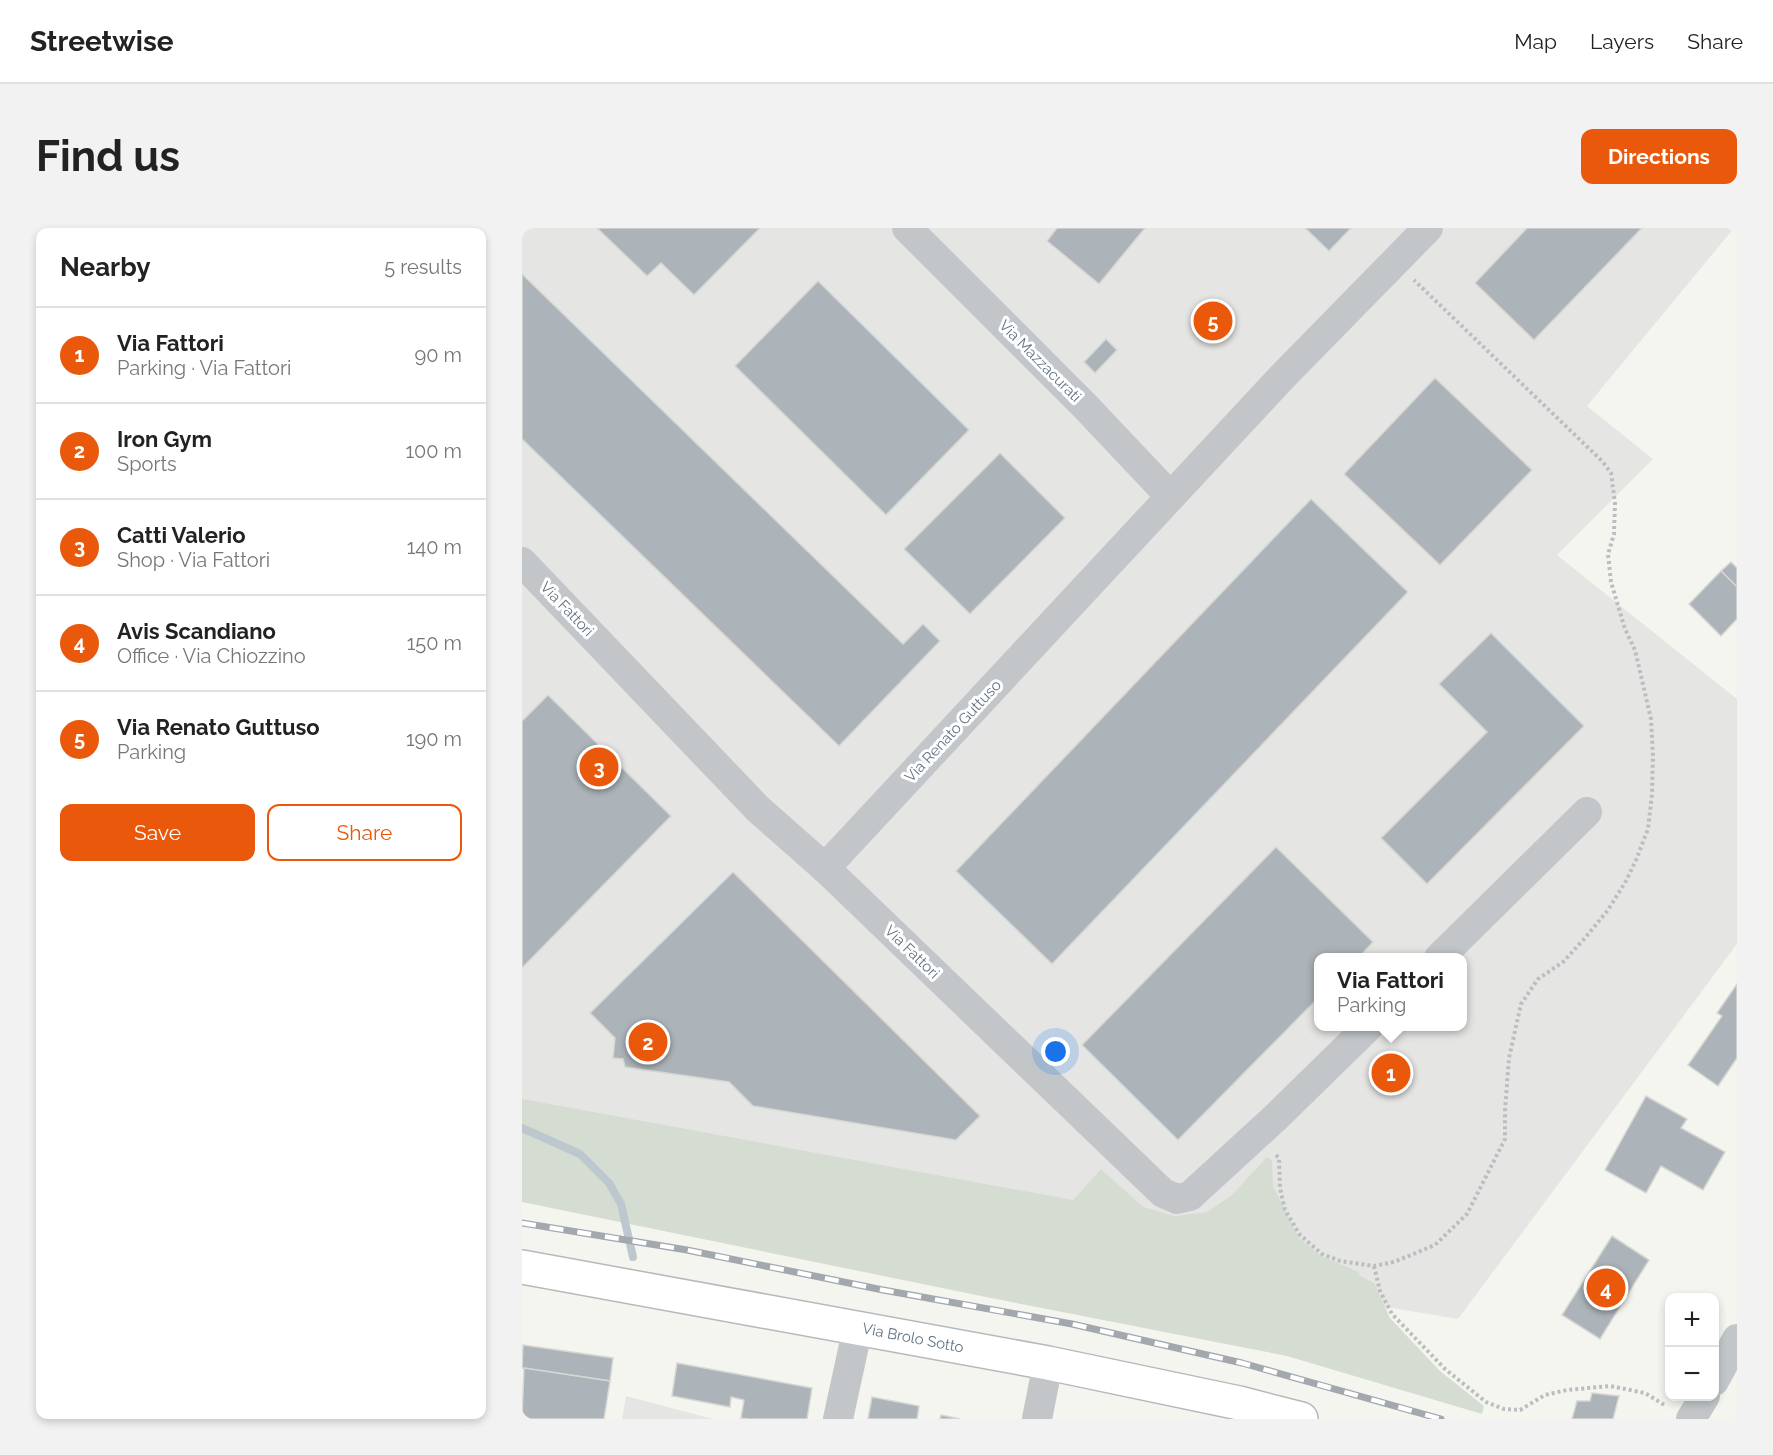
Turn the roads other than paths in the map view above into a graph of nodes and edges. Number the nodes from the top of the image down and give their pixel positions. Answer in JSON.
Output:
{"nodes":[{"id":1,"x":907,"y":228,"type":"edge"},
{"id":2,"x":1428,"y":228,"type":"edge"},
{"id":3,"x":1170,"y":496,"type":"junction"},
{"id":4,"x":522,"y":562,"type":"edge"},
{"id":5,"x":1587,"y":812,"type":"dead end"},
{"id":6,"x":825,"y":868,"type":"junction"},
{"id":7,"x":1443,"y":953,"type":"edge"},
{"id":8,"x":1364,"y":1031,"type":"edge"},
{"id":9,"x":522,"y":1267,"type":"edge"},
{"id":10,"x":858,"y":1327,"type":"junction"},
{"id":11,"x":1737,"y":1340,"type":"edge"},
{"id":12,"x":1048,"y":1363,"type":"junction"},
{"id":13,"x":1719,"y":1372,"type":"edge"},
{"id":14,"x":1698,"y":1401,"type":"edge"},
{"id":15,"x":1680,"y":1413,"type":"edge"},
{"id":16,"x":838,"y":1419,"type":"edge"},
{"id":17,"x":1037,"y":1419,"type":"edge"},
{"id":18,"x":1301,"y":1419,"type":"edge"}],
"edges":[{"from":1,"to":3,"type":"street","name":"Via Mazzacurati"},
{"from":2,"to":3,"type":"street","name":"Via Renato Guttuso"},
{"from":3,"to":6,"type":"street","name":"Via Renato Guttuso"},
{"from":4,"to":6,"type":"street","name":"Via Fattori"},
{"from":5,"to":7,"type":"street"},
{"from":6,"to":8,"type":"street","name":"Via Fattori"},
{"from":9,"to":10,"type":"main road","name":"Via Brolo Sotto"},
{"from":10,"to":12,"type":"main road","name":"Via Brolo Sotto"},
{"from":10,"to":16,"type":"street"},
{"from":11,"to":13,"type":"street"},
{"from":12,"to":17,"type":"street"},
{"from":12,"to":18,"type":"main road","name":"Via Brolo Sotto"},
{"from":14,"to":15,"type":"street"}]}
